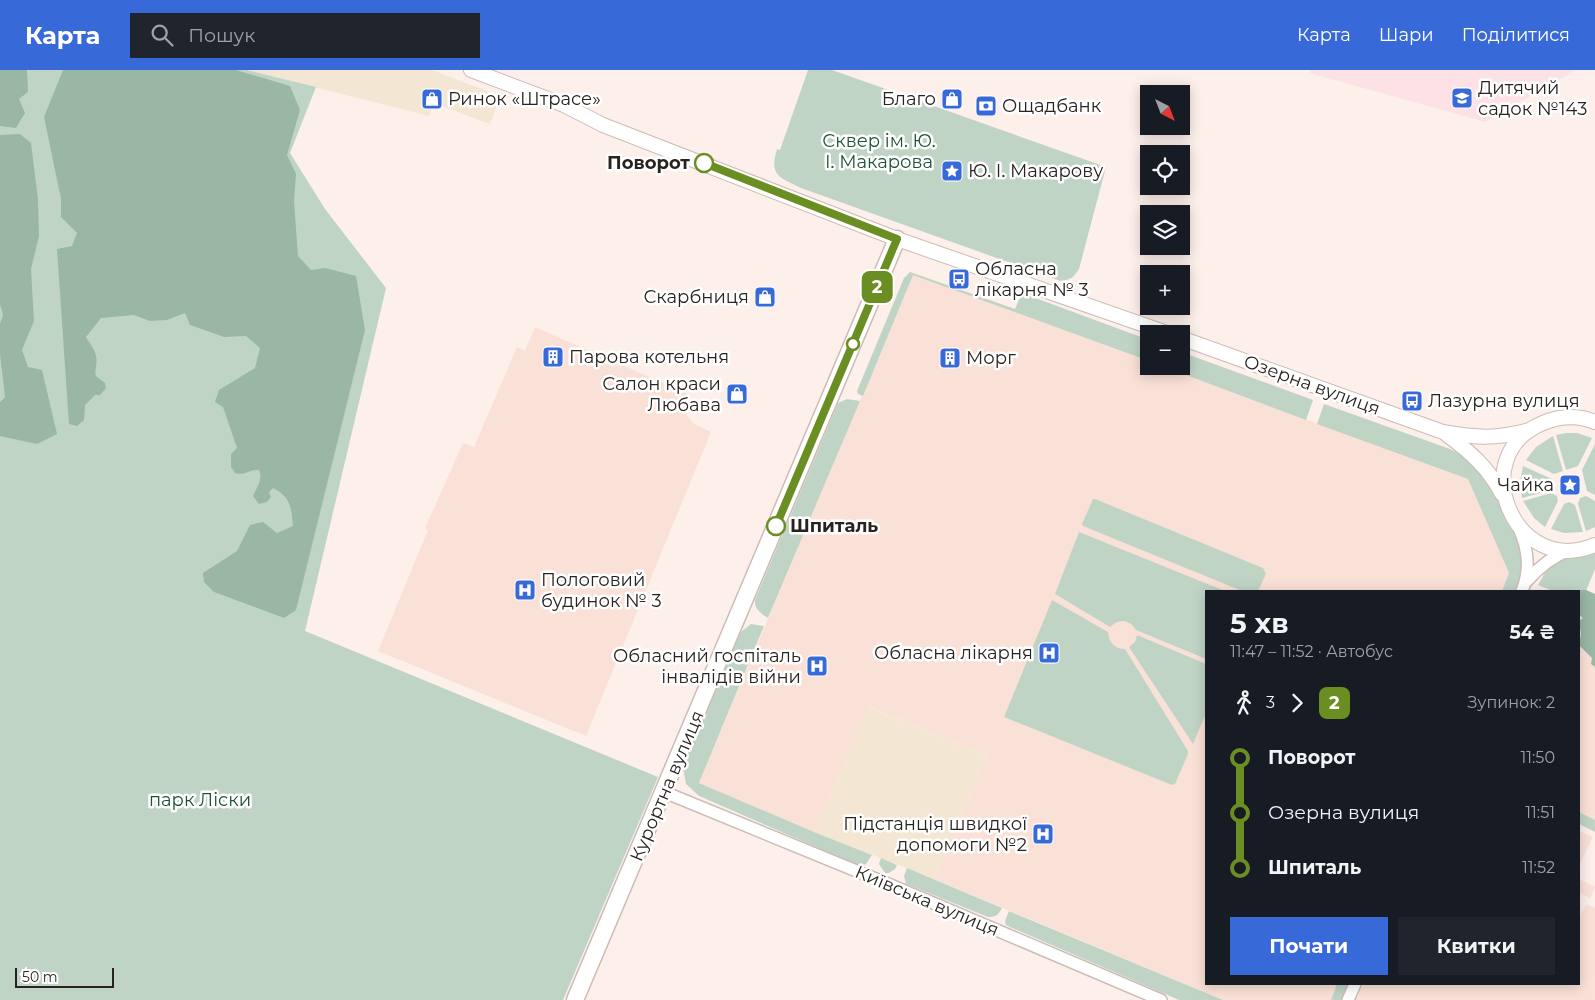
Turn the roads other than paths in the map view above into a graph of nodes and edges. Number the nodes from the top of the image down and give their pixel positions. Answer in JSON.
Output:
{"nodes":[{"id":1,"x":471,"y":70,"type":"edge"},
{"id":2,"x":897,"y":239,"type":"junction"},
{"id":3,"x":1144,"y":325,"type":"edge"},
{"id":4,"x":1190,"y":341,"type":"edge"},
{"id":5,"x":1595,"y":422,"type":"edge"},
{"id":6,"x":1530,"y":430,"type":"junction"},
{"id":7,"x":1443,"y":432,"type":"junction"},
{"id":8,"x":1504,"y":498,"type":"junction"},
{"id":9,"x":1519,"y":527,"type":"junction"},
{"id":10,"x":1595,"y":545,"type":"edge"},
{"id":11,"x":1569,"y":550,"type":"junction"},
{"id":12,"x":1524,"y":587,"type":"edge"},
{"id":13,"x":664,"y":792,"type":"junction"},
{"id":14,"x":1355,"y":985,"type":"edge"},
{"id":15,"x":575,"y":1000,"type":"edge"},
{"id":16,"x":1161,"y":1000,"type":"edge"},
{"id":17,"x":1348,"y":1000,"type":"edge"}],
"edges":[{"from":1,"to":2,"type":"street"},
{"from":2,"to":3,"type":"street"},
{"from":2,"to":13,"type":"main road","name":"Курортна вулиця"},
{"from":4,"to":7,"type":"street","name":"Озерна вулиця"},
{"from":5,"to":6,"type":"street"},
{"from":6,"to":7,"type":"street","name":"Озерна вулиця"},
{"from":6,"to":8,"type":"street"},
{"from":7,"to":8,"type":"street","name":"Озерна вулиця"},
{"from":8,"to":9,"type":"street","name":"Озерна вулиця"},
{"from":9,"to":11,"type":"street"},
{"from":9,"to":12,"type":"street"},
{"from":10,"to":11,"type":"street"},
{"from":11,"to":12,"type":"street"},
{"from":13,"to":15,"type":"main road","name":"Курортна вулиця"},
{"from":13,"to":16,"type":"street","name":"Київська вулиця"},
{"from":14,"to":17,"type":"street"}]}
